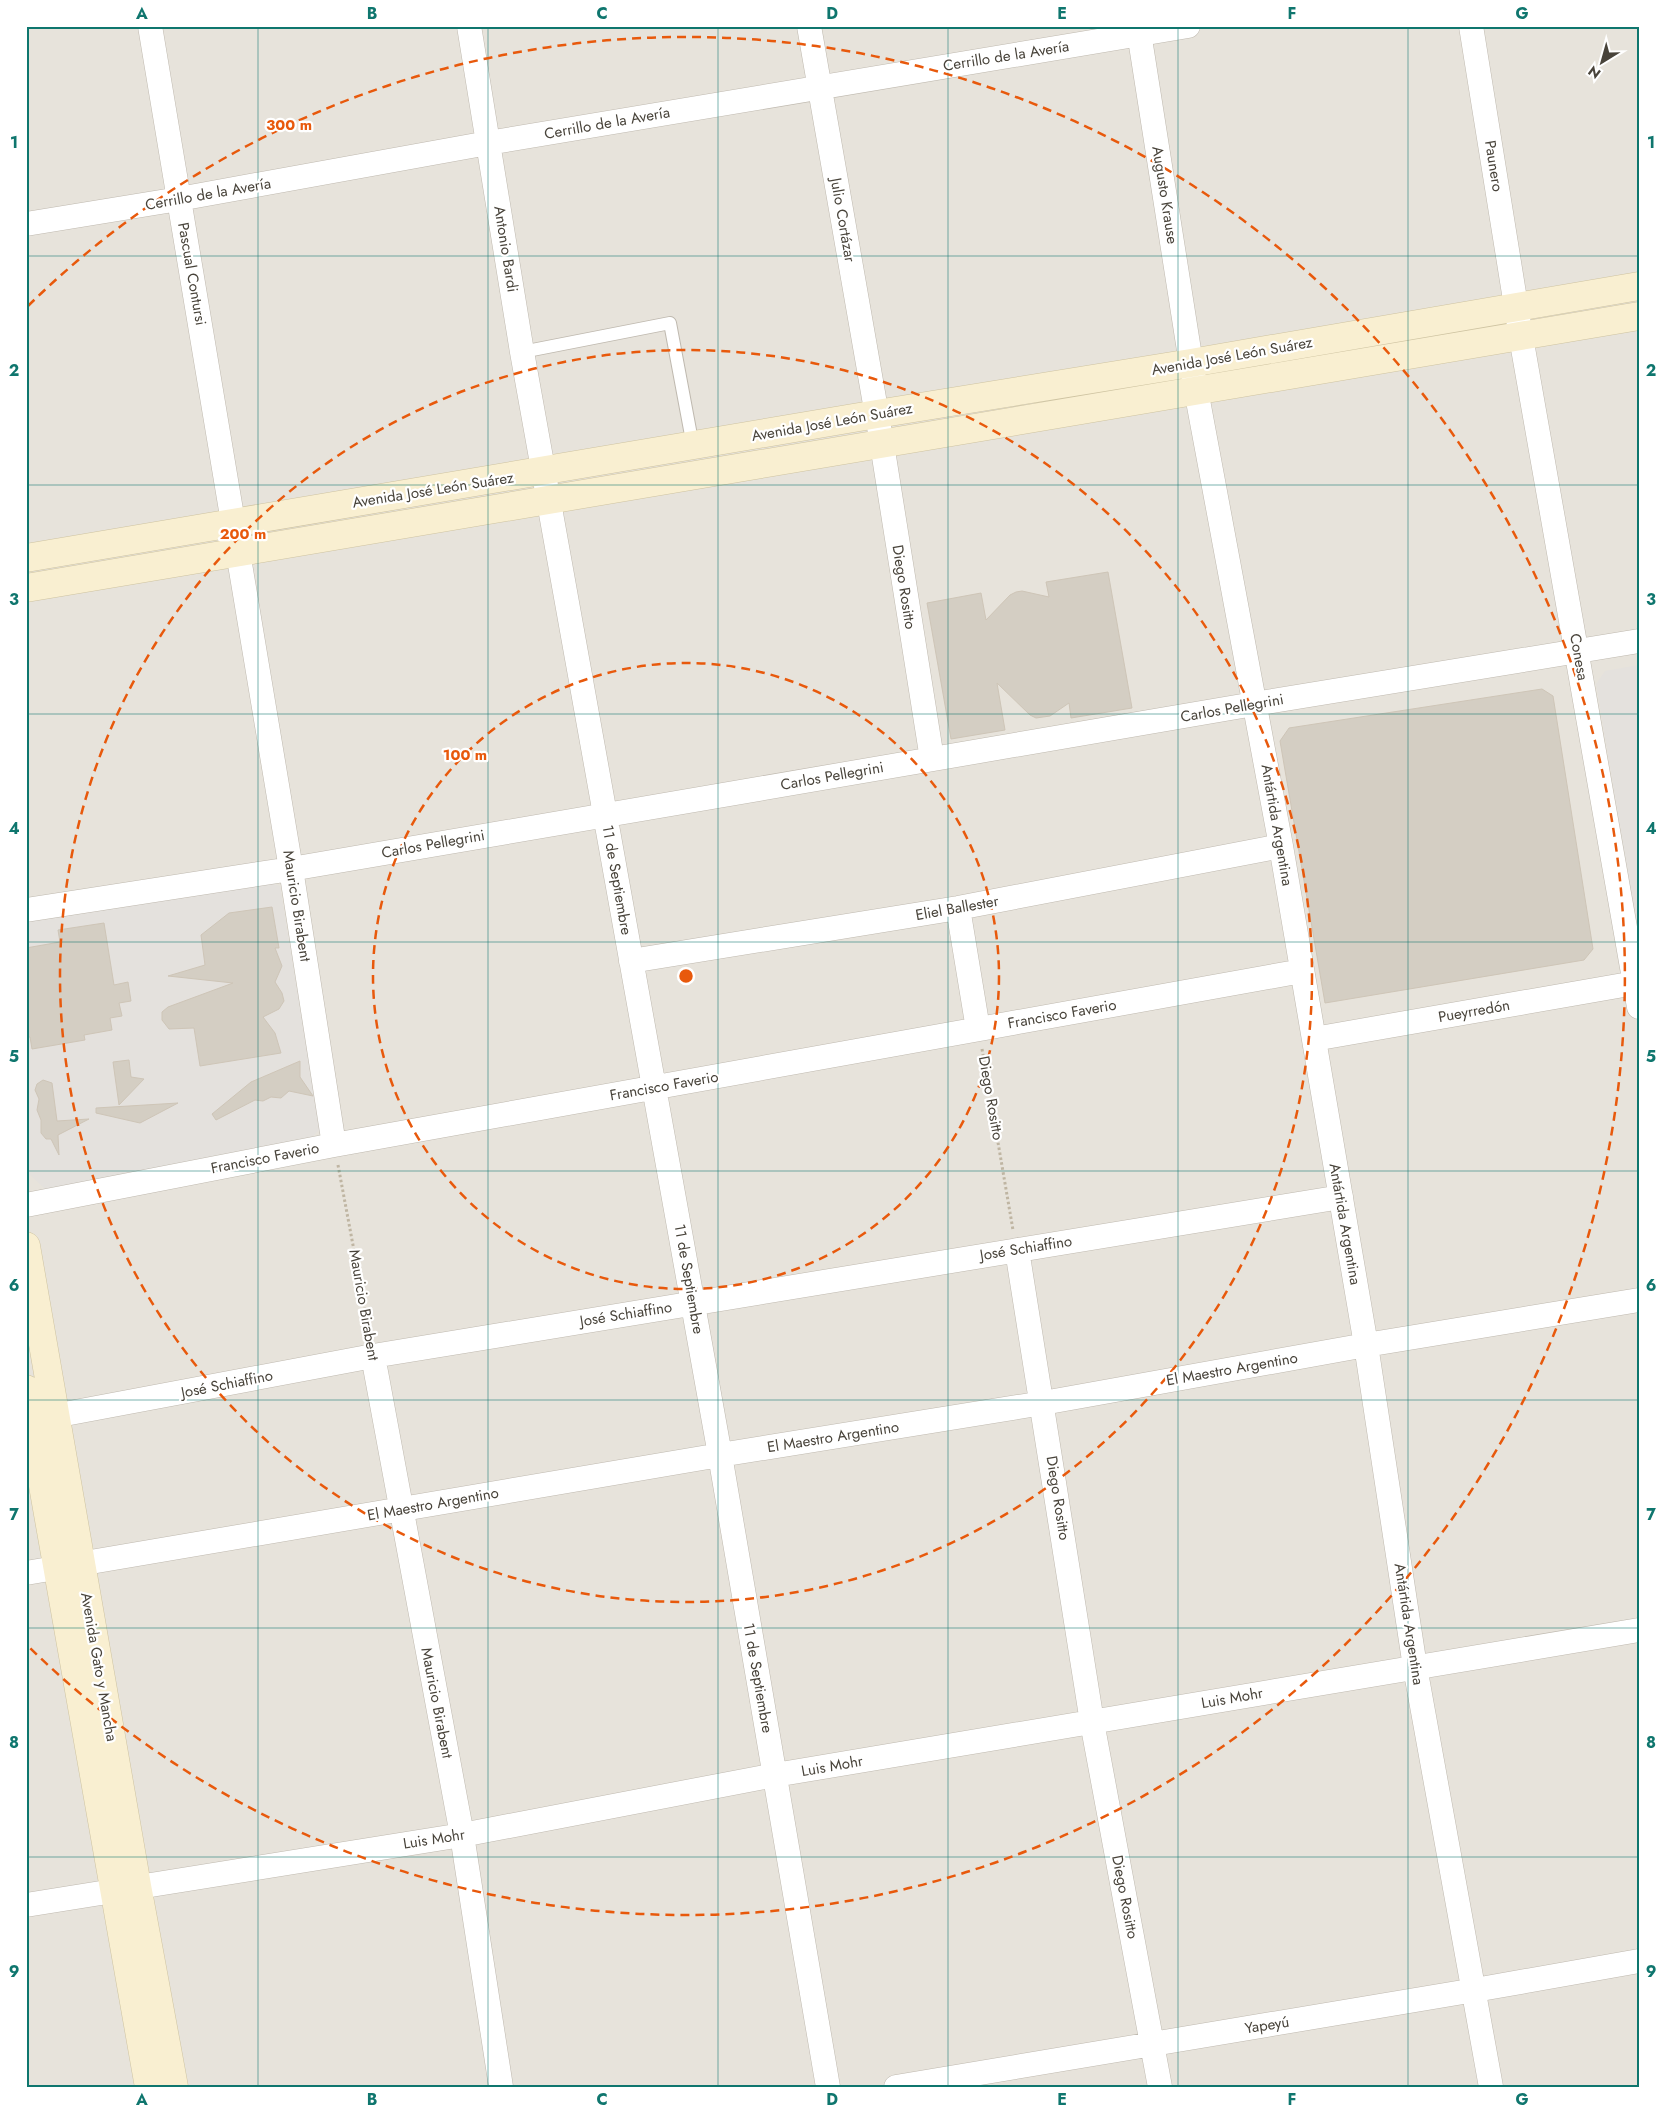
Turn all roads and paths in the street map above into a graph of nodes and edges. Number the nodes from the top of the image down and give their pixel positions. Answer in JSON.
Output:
{"nodes":[{"id":1,"x":150,"y":26,"type":"edge"},
{"id":2,"x":469,"y":26,"type":"edge"},
{"id":3,"x":809,"y":26,"type":"edge"},
{"id":4,"x":1188,"y":26,"type":"edge"},
{"id":5,"x":1471,"y":26,"type":"edge"},
{"id":6,"x":1138,"y":30,"type":"edge"},
{"id":7,"x":819,"y":87,"type":"junction"},
{"id":8,"x":488,"y":143,"type":"junction"},
{"id":9,"x":179,"y":199,"type":"junction"},
{"id":10,"x":26,"y":224,"type":"edge"},
{"id":11,"x":1639,"y":286,"type":"edge"},
{"id":12,"x":1517,"y":307,"type":"junction"},
{"id":13,"x":1639,"y":316,"type":"edge"},
{"id":14,"x":1521,"y":337,"type":"junction"},
{"id":15,"x":522,"y":352,"type":"junction"},
{"id":16,"x":1194,"y":376,"type":"junction"},
{"id":17,"x":877,"y":414,"type":"junction"},
{"id":18,"x":882,"y":444,"type":"junction"},
{"id":19,"x":693,"y":446,"type":"junction"},
{"id":20,"x":544,"y":472,"type":"junction"},
{"id":21,"x":550,"y":498,"type":"junction"},
{"id":22,"x":234,"y":522,"type":"junction"},
{"id":23,"x":238,"y":550,"type":"junction"},
{"id":24,"x":26,"y":558,"type":"edge"},
{"id":25,"x":26,"y":588,"type":"edge"},
{"id":26,"x":1639,"y":641,"type":"edge"},
{"id":27,"x":1578,"y":652,"type":"junction"},
{"id":28,"x":1254,"y":704,"type":"junction"},
{"id":29,"x":932,"y":759,"type":"junction"},
{"id":30,"x":605,"y":814,"type":"junction"},
{"id":31,"x":1281,"y":846,"type":"junction"},
{"id":32,"x":291,"y":869,"type":"junction"},
{"id":33,"x":958,"y":908,"type":"junction"},
{"id":34,"x":26,"y":910,"type":"edge"},
{"id":35,"x":631,"y":961,"type":"junction"},
{"id":36,"x":1302,"y":971,"type":"junction"},
{"id":37,"x":1635,"y":983,"type":"junction"},
{"id":38,"x":1639,"y":1007,"type":"edge"},
{"id":39,"x":978,"y":1029,"type":"junction"},
{"id":40,"x":1314,"y":1038,"type":"junction"},
{"id":41,"x":654,"y":1088,"type":"junction"},
{"id":42,"x":334,"y":1145,"type":"junction"},
{"id":43,"x":1341,"y":1197,"type":"junction"},
{"id":44,"x":26,"y":1205,"type":"edge"},
{"id":45,"x":26,"y":1246,"type":"edge"},
{"id":46,"x":1017,"y":1250,"type":"junction"},
{"id":47,"x":1639,"y":1300,"type":"edge"},
{"id":48,"x":693,"y":1303,"type":"junction"},
{"id":49,"x":1366,"y":1345,"type":"junction"},
{"id":50,"x":373,"y":1356,"type":"junction"},
{"id":51,"x":26,"y":1389,"type":"edge"},
{"id":52,"x":1043,"y":1403,"type":"junction"},
{"id":53,"x":44,"y":1418,"type":"junction"},
{"id":54,"x":720,"y":1455,"type":"junction"},
{"id":55,"x":401,"y":1509,"type":"junction"},
{"id":56,"x":70,"y":1566,"type":"junction"},
{"id":57,"x":26,"y":1573,"type":"edge"},
{"id":58,"x":1639,"y":1630,"type":"edge"},
{"id":59,"x":1415,"y":1667,"type":"junction"},
{"id":60,"x":1092,"y":1722,"type":"junction"},
{"id":61,"x":775,"y":1775,"type":"junction"},
{"id":62,"x":462,"y":1835,"type":"junction"},
{"id":63,"x":126,"y":1888,"type":"junction"},
{"id":64,"x":26,"y":1905,"type":"edge"},
{"id":65,"x":1639,"y":1960,"type":"edge"},
{"id":66,"x":1475,"y":1990,"type":"junction"},
{"id":67,"x":1153,"y":2044,"type":"junction"},
{"id":68,"x":149,"y":2087,"type":"edge"},
{"id":69,"x":174,"y":2087,"type":"edge"},
{"id":70,"x":501,"y":2087,"type":"edge"},
{"id":71,"x":828,"y":2087,"type":"edge"},
{"id":72,"x":896,"y":2087,"type":"edge"},
{"id":73,"x":1160,"y":2087,"type":"edge"},
{"id":74,"x":1491,"y":2087,"type":"edge"}],
"edges":[{"from":1,"to":9,"type":"street","name":"Pascual Contursi"},
{"from":2,"to":8,"type":"street","name":"Antonio Bardi"},
{"from":3,"to":7,"type":"street","name":"Julio Cortázar"},
{"from":4,"to":6,"type":"street","name":"Cerrillo de la Avería"},
{"from":5,"to":12,"type":"street","name":"Paunero"},
{"from":6,"to":7,"type":"street","name":"Cerrillo de la Avería"},
{"from":6,"to":16,"type":"street","name":"Augusto Krause"},
{"from":7,"to":8,"type":"street","name":"Cerrillo de la Avería"},
{"from":7,"to":17,"type":"street","name":"Julio Cortázar"},
{"from":8,"to":9,"type":"street","name":"Cerrillo de la Avería"},
{"from":8,"to":15,"type":"street","name":"Antonio Bardi"},
{"from":9,"to":10,"type":"street","name":"Cerrillo de la Avería"},
{"from":9,"to":22,"type":"street","name":"Pascual Contursi"},
{"from":11,"to":12,"type":"main road","name":"Avenida José León Suárez"},
{"from":12,"to":14,"type":"street","name":"Conesa"},
{"from":12,"to":16,"type":"main road","name":"Avenida José León Suárez"},
{"from":13,"to":14,"type":"main road","name":"Avenida José León Suárez"},
{"from":14,"to":16,"type":"main road","name":"Avenida José León Suárez"},
{"from":14,"to":27,"type":"street","name":"Conesa"},
{"from":15,"to":19,"type":"lane"},
{"from":15,"to":20,"type":"street","name":"Antonio Bardi"},
{"from":16,"to":17,"type":"main road","name":"Avenida José León Suárez"},
{"from":16,"to":18,"type":"main road","name":"Avenida José León Suárez"},
{"from":16,"to":28,"type":"street","name":"Antártida Argentina"},
{"from":17,"to":18,"type":"street","name":"Diego Rositto"},
{"from":17,"to":19,"type":"main road","name":"Avenida José León Suárez"},
{"from":18,"to":21,"type":"main road","name":"Avenida José León Suárez"},
{"from":18,"to":29,"type":"street","name":"Diego Rositto"},
{"from":19,"to":20,"type":"main road","name":"Avenida José León Suárez"},
{"from":20,"to":21,"type":"street","name":"11 de Septiembre"},
{"from":20,"to":22,"type":"main road","name":"Avenida José León Suárez"},
{"from":21,"to":23,"type":"main road","name":"Avenida José León Suárez"},
{"from":21,"to":30,"type":"street","name":"11 de Septiembre"},
{"from":22,"to":23,"type":"street","name":"Mauricio Birabent"},
{"from":22,"to":24,"type":"main road","name":"Avenida José León Suárez"},
{"from":23,"to":25,"type":"main road","name":"Avenida José León Suárez"},
{"from":23,"to":32,"type":"street","name":"Mauricio Birabent"},
{"from":26,"to":27,"type":"street","name":"Carlos Pellegrini"},
{"from":27,"to":28,"type":"street","name":"Carlos Pellegrini"},
{"from":27,"to":37,"type":"street","name":"Conesa"},
{"from":28,"to":29,"type":"street","name":"Carlos Pellegrini"},
{"from":28,"to":31,"type":"street","name":"Antártida Argentina"},
{"from":29,"to":30,"type":"street","name":"Carlos Pellegrini"},
{"from":30,"to":32,"type":"street","name":"Carlos Pellegrini"},
{"from":30,"to":35,"type":"street","name":"11 de Septiembre"},
{"from":31,"to":33,"type":"street","name":"Eliel Ballester"},
{"from":31,"to":36,"type":"street","name":"Antártida Argentina"},
{"from":32,"to":34,"type":"street","name":"Carlos Pellegrini"},
{"from":32,"to":42,"type":"street","name":"Mauricio Birabent"},
{"from":33,"to":35,"type":"street","name":"Eliel Ballester"},
{"from":33,"to":39,"type":"street"},
{"from":35,"to":41,"type":"street","name":"11 de Septiembre"},
{"from":36,"to":39,"type":"street","name":"Francisco Faverio"},
{"from":36,"to":40,"type":"street","name":"Antártida Argentina"},
{"from":37,"to":38,"type":"street","name":"Conesa"},
{"from":37,"to":40,"type":"street","name":"Pueyrredón"},
{"from":39,"to":41,"type":"street","name":"Francisco Faverio"},
{"from":39,"to":46,"type":"path","name":"Diego Rositto"},
{"from":40,"to":43,"type":"street","name":"Antártida Argentina"},
{"from":41,"to":42,"type":"street","name":"Francisco Faverio"},
{"from":41,"to":48,"type":"street","name":"11 de Septiembre"},
{"from":42,"to":44,"type":"street","name":"Francisco Faverio"},
{"from":42,"to":50,"type":"path","name":"Mauricio Birabent"},
{"from":43,"to":46,"type":"street","name":"José Schiaffino"},
{"from":43,"to":49,"type":"street","name":"Antártida Argentina"},
{"from":45,"to":53,"type":"main road","name":"Avenida Gato y Mancha"},
{"from":46,"to":48,"type":"street","name":"José Schiaffino"},
{"from":46,"to":52,"type":"street","name":"Diego Rositto"},
{"from":47,"to":49,"type":"street","name":"El Maestro Argentino"},
{"from":48,"to":50,"type":"street","name":"José Schiaffino"},
{"from":48,"to":54,"type":"street","name":"11 de Septiembre"},
{"from":49,"to":52,"type":"street","name":"El Maestro Argentino"},
{"from":49,"to":59,"type":"street","name":"Antártida Argentina"},
{"from":50,"to":53,"type":"street","name":"José Schiaffino"},
{"from":50,"to":55,"type":"street","name":"Mauricio Birabent"},
{"from":51,"to":53,"type":"main road","name":"Avenida Gato y Mancha"},
{"from":52,"to":54,"type":"street","name":"El Maestro Argentino"},
{"from":52,"to":60,"type":"street","name":"Diego Rositto"},
{"from":53,"to":56,"type":"main road","name":"Avenida Gato y Mancha"},
{"from":54,"to":55,"type":"street","name":"El Maestro Argentino"},
{"from":54,"to":61,"type":"street","name":"11 de Septiembre"},
{"from":55,"to":56,"type":"street","name":"El Maestro Argentino"},
{"from":55,"to":62,"type":"street","name":"Mauricio Birabent"},
{"from":56,"to":57,"type":"street","name":"El Maestro Argentino"},
{"from":56,"to":63,"type":"main road","name":"Avenida Gato y Mancha"},
{"from":58,"to":59,"type":"street","name":"Luis Mohr"},
{"from":59,"to":60,"type":"street","name":"Luis Mohr"},
{"from":59,"to":66,"type":"street","name":"Antártida Argentina"},
{"from":60,"to":61,"type":"street","name":"Luis Mohr"},
{"from":60,"to":67,"type":"street","name":"Diego Rositto"},
{"from":61,"to":62,"type":"street","name":"Luis Mohr"},
{"from":61,"to":71,"type":"street","name":"11 de Septiembre"},
{"from":62,"to":63,"type":"street","name":"Luis Mohr"},
{"from":62,"to":70,"type":"street","name":"Mauricio Birabent"},
{"from":63,"to":64,"type":"street","name":"Luis Mohr"},
{"from":63,"to":68,"type":"main road","name":"Avenida Gato y Mancha"},
{"from":63,"to":69,"type":"main road","name":"Avenida Gato y Mancha"},
{"from":65,"to":66,"type":"street","name":"Yapeyú"},
{"from":66,"to":67,"type":"street","name":"Yapeyú"},
{"from":66,"to":74,"type":"street","name":"Antártida Argentina"},
{"from":67,"to":72,"type":"street","name":"Yapeyú"},
{"from":67,"to":73,"type":"street","name":"Diego Rositto"}]}
